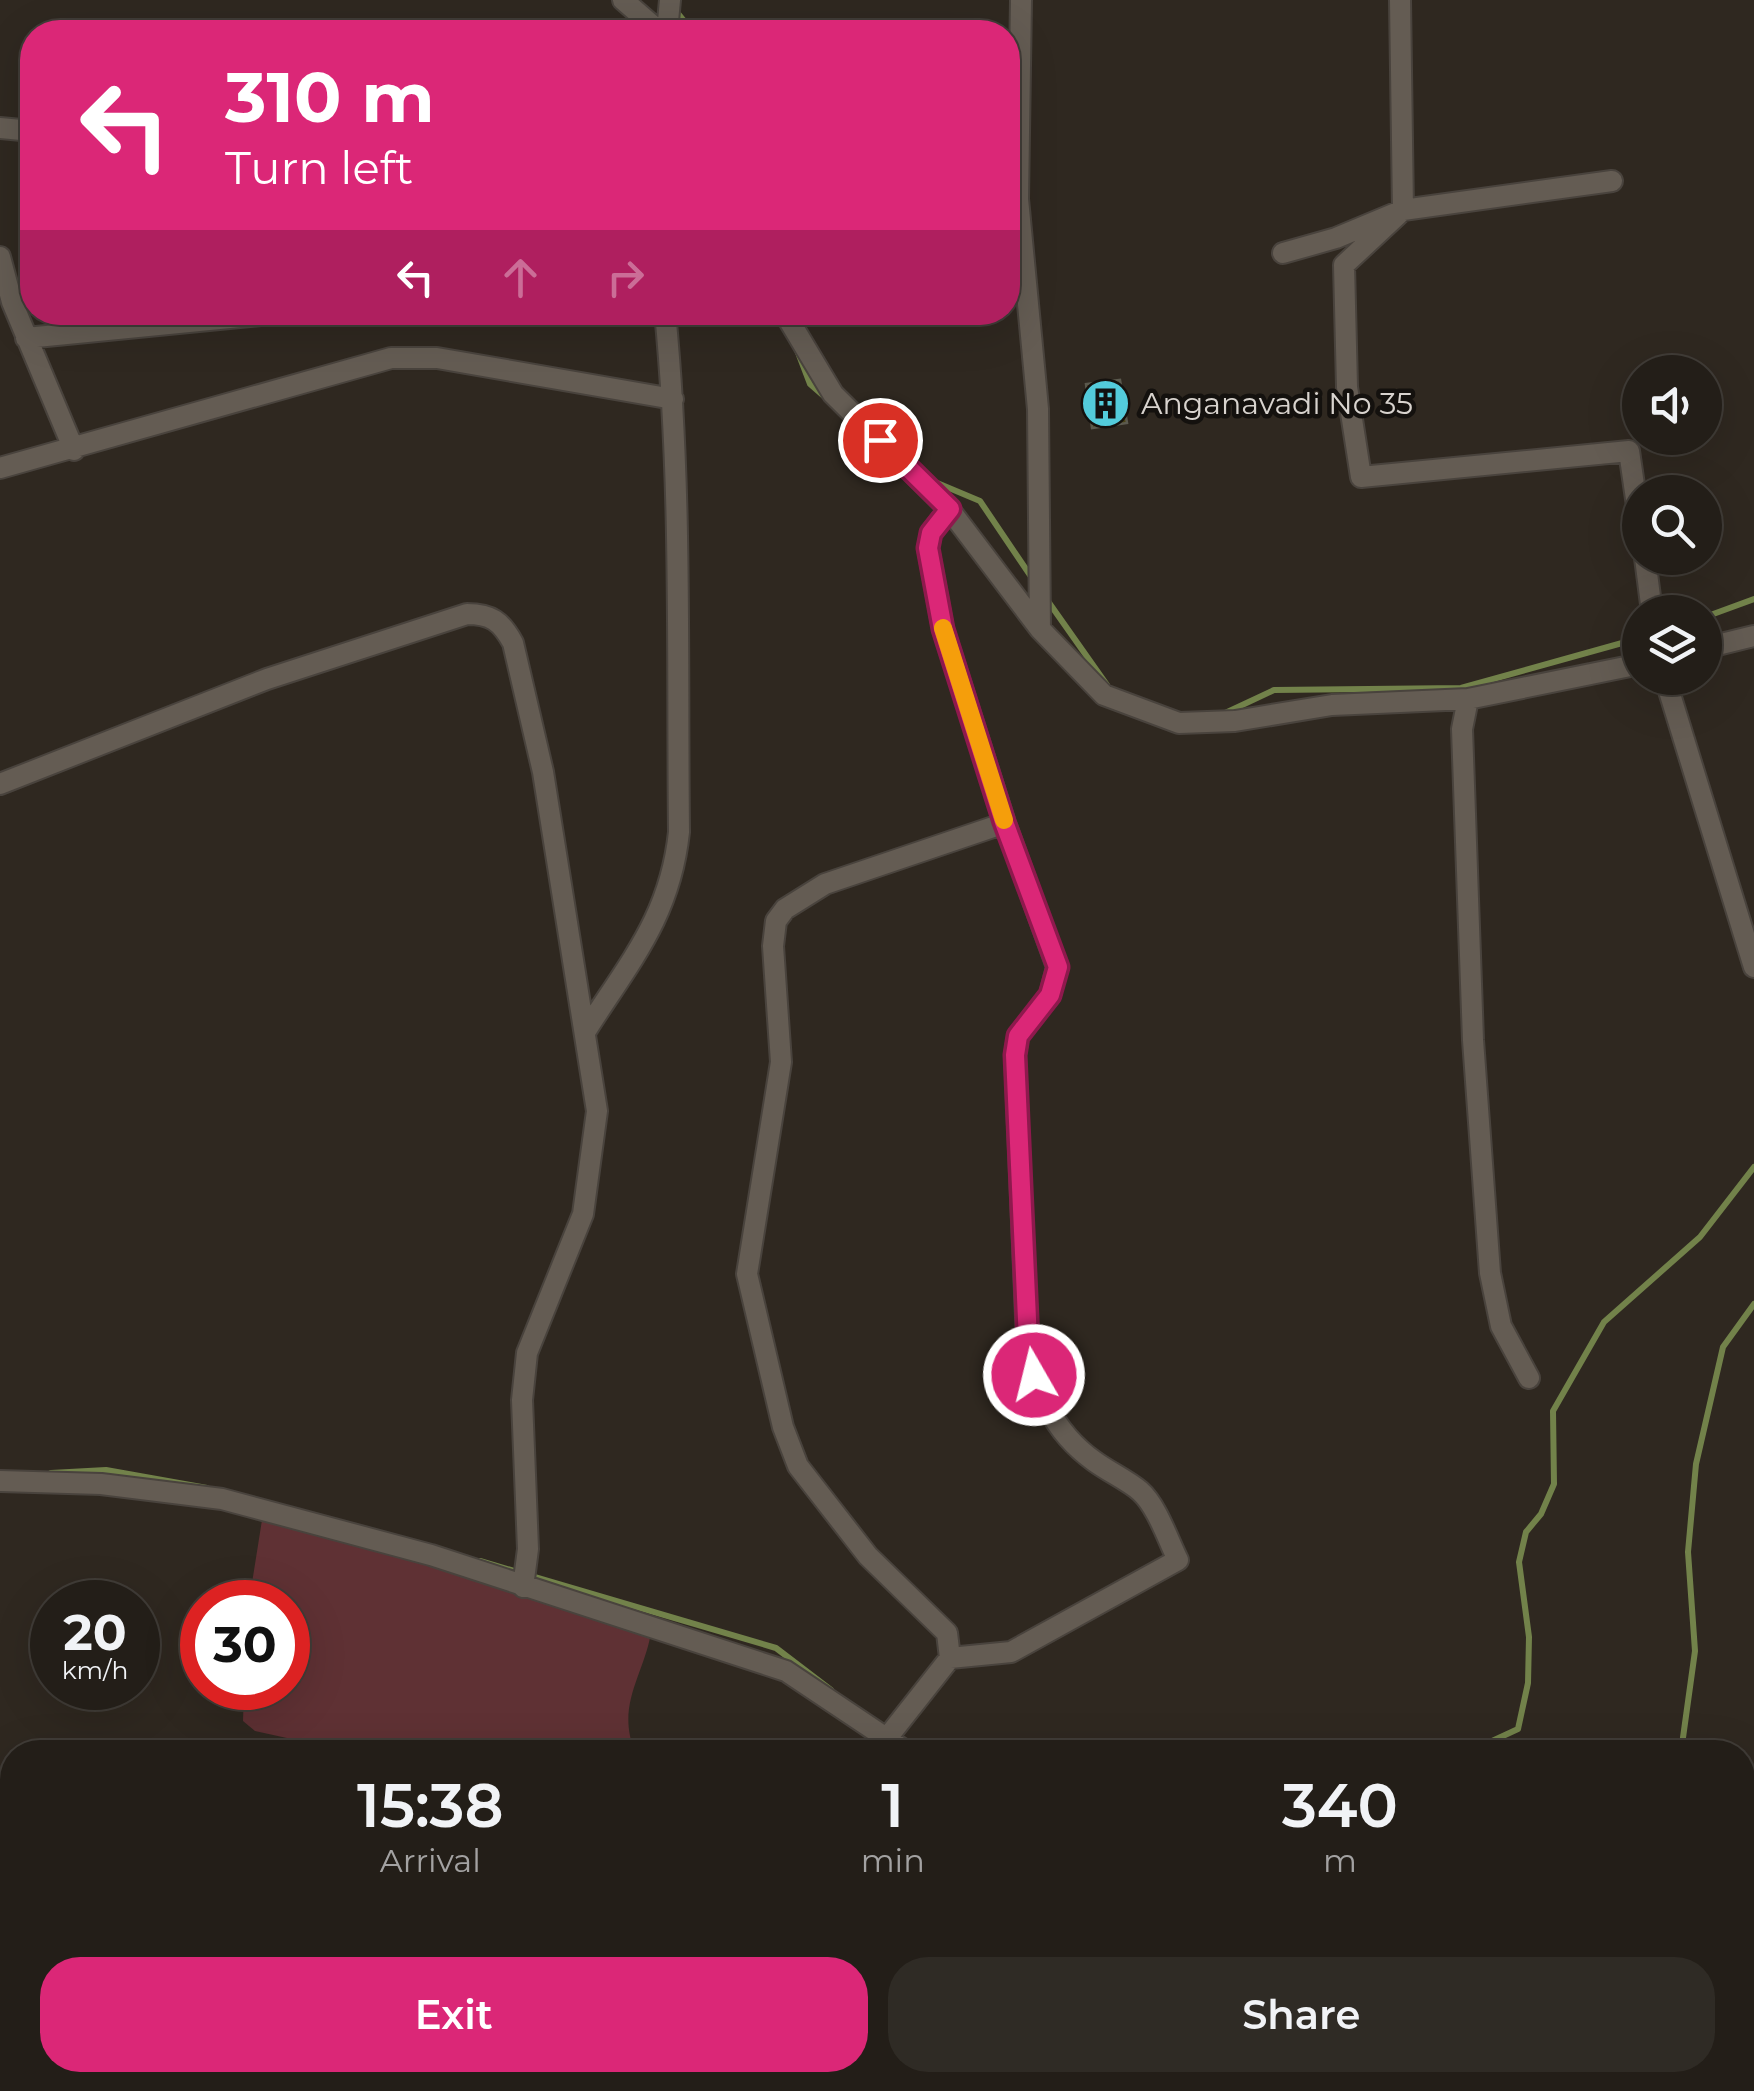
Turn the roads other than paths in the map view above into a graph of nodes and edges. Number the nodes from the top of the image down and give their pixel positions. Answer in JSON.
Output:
{"nodes":[{"id":1,"x":622,"y":0,"type":"edge"},
{"id":2,"x":1021,"y":0,"type":"edge"},
{"id":3,"x":1400,"y":0,"type":"edge"},
{"id":4,"x":649,"y":20,"type":"edge"},
{"id":5,"x":1020,"y":66,"type":"edge"},
{"id":6,"x":1612,"y":181,"type":"dead end"},
{"id":7,"x":1403,"y":210,"type":"junction"},
{"id":8,"x":1020,"y":220,"type":"edge"},
{"id":9,"x":1282,"y":253,"type":"dead end"},
{"id":10,"x":0,"y":256,"type":"edge"},
{"id":11,"x":20,"y":319,"type":"edge"},
{"id":12,"x":22,"y":325,"type":"edge"},
{"id":13,"x":158,"y":325,"type":"edge"},
{"id":14,"x":666,"y":325,"type":"edge"},
{"id":15,"x":792,"y":325,"type":"edge"},
{"id":16,"x":26,"y":338,"type":"junction"},
{"id":17,"x":674,"y":398,"type":"junction"},
{"id":18,"x":74,"y":450,"type":"junction"},
{"id":19,"x":0,"y":468,"type":"edge"},
{"id":20,"x":1633,"y":475,"type":"edge"},
{"id":21,"x":950,"y":509,"type":"junction"},
{"id":22,"x":1040,"y":629,"type":"junction"},
{"id":23,"x":1754,"y":636,"type":"edge"},
{"id":24,"x":1722,"y":644,"type":"edge"},
{"id":25,"x":1622,"y":668,"type":"edge"},
{"id":26,"x":1670,"y":695,"type":"edge"},
{"id":27,"x":1468,"y":699,"type":"junction"},
{"id":28,"x":0,"y":784,"type":"edge"},
{"id":29,"x":1004,"y":822,"type":"junction"},
{"id":30,"x":1754,"y":967,"type":"edge"},
{"id":31,"x":587,"y":1030,"type":"junction"},
{"id":32,"x":1529,"y":1378,"type":"dead end"},
{"id":33,"x":0,"y":1481,"type":"edge"},
{"id":34,"x":524,"y":1582,"type":"junction"},
{"id":35,"x":950,"y":1658,"type":"junction"},
{"id":36,"x":887,"y":1738,"type":"junction"},
{"id":37,"x":890,"y":1740,"type":"edge"}],
"edges":[{"from":1,"to":4,"type":"street"},
{"from":2,"to":5,"type":"street"},
{"from":3,"to":7,"type":"street"},
{"from":6,"to":7,"type":"street"},
{"from":7,"to":9,"type":"street"},
{"from":7,"to":20,"type":"street"},
{"from":8,"to":22,"type":"street"},
{"from":10,"to":11,"type":"street"},
{"from":12,"to":16,"type":"street"},
{"from":13,"to":16,"type":"street"},
{"from":14,"to":17,"type":"street"},
{"from":15,"to":21,"type":"street"},
{"from":16,"to":18,"type":"street"},
{"from":17,"to":18,"type":"street"},
{"from":17,"to":31,"type":"street"},
{"from":18,"to":19,"type":"street"},
{"from":21,"to":22,"type":"street"},
{"from":21,"to":29,"type":"street"},
{"from":22,"to":27,"type":"street"},
{"from":23,"to":24,"type":"street"},
{"from":25,"to":27,"type":"street"},
{"from":26,"to":30,"type":"street"},
{"from":27,"to":32,"type":"street"},
{"from":28,"to":31,"type":"street"},
{"from":29,"to":35,"type":"street"},
{"from":29,"to":35,"type":"street"},
{"from":31,"to":34,"type":"street"},
{"from":33,"to":34,"type":"street"},
{"from":34,"to":36,"type":"street"},
{"from":35,"to":36,"type":"street"},
{"from":36,"to":37,"type":"street"}]}
